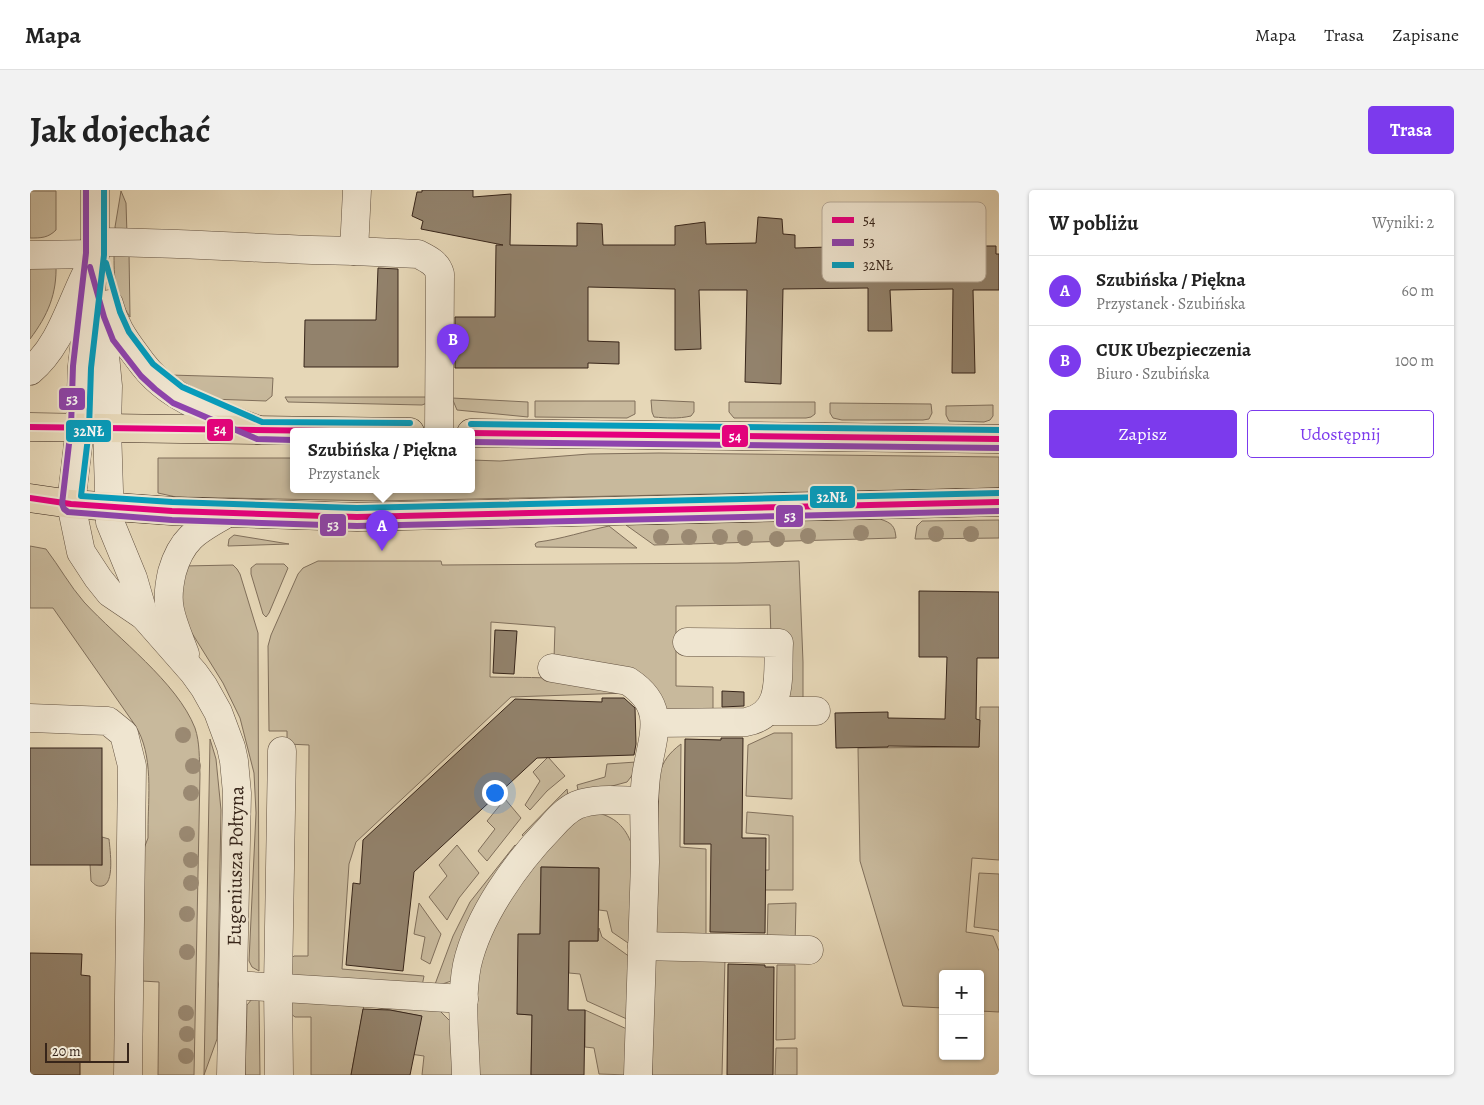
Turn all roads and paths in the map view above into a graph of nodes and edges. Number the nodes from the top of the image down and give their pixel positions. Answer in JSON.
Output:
{"nodes":[{"id":1,"x":95,"y":190,"type":"edge"},
{"id":2,"x":357,"y":190,"type":"edge"},
{"id":3,"x":95,"y":248,"type":"junction"},
{"id":4,"x":354,"y":251,"type":"junction"},
{"id":5,"x":30,"y":255,"type":"edge"},
{"id":6,"x":30,"y":371,"type":"edge"},
{"id":7,"x":30,"y":426,"type":"edge"},
{"id":8,"x":80,"y":428,"type":"junction"},
{"id":9,"x":107,"y":428,"type":"junction"},
{"id":10,"x":439,"y":428,"type":"edge"},
{"id":11,"x":260,"y":431,"type":"junction"},
{"id":12,"x":290,"y":431,"type":"edge"},
{"id":13,"x":475,"y":433,"type":"edge"},
{"id":14,"x":999,"y":440,"type":"edge"},
{"id":15,"x":30,"y":498,"type":"edge"},
{"id":16,"x":999,"y":502,"type":"edge"},
{"id":17,"x":71,"y":504,"type":"junction"},
{"id":18,"x":108,"y":506,"type":"junction"},
{"id":19,"x":228,"y":513,"type":"junction"},
{"id":20,"x":144,"y":616,"type":"junction"},
{"id":21,"x":687,"y":642,"type":"dead end"},
{"id":22,"x":190,"y":668,"type":"junction"},
{"id":23,"x":552,"y":668,"type":"dead end"},
{"id":24,"x":768,"y":711,"type":"junction"},
{"id":25,"x":816,"y":711,"type":"dead end"},
{"id":26,"x":30,"y":718,"type":"edge"},
{"id":27,"x":656,"y":724,"type":"junction"},
{"id":28,"x":282,"y":751,"type":"dead end"},
{"id":29,"x":644,"y":801,"type":"junction"},
{"id":30,"x":642,"y":946,"type":"junction"},
{"id":31,"x":810,"y":950,"type":"dead end"},
{"id":32,"x":233,"y":985,"type":"junction"},
{"id":33,"x":278,"y":986,"type":"junction"},
{"id":34,"x":464,"y":999,"type":"junction"},
{"id":35,"x":128,"y":1075,"type":"edge"},
{"id":36,"x":231,"y":1075,"type":"edge"},
{"id":37,"x":279,"y":1075,"type":"edge"},
{"id":38,"x":466,"y":1075,"type":"edge"},
{"id":39,"x":638,"y":1075,"type":"edge"}],
"edges":[{"from":1,"to":3,"type":"street"},
{"from":2,"to":4,"type":"street"},
{"from":3,"to":4,"type":"street"},
{"from":3,"to":5,"type":"street"},
{"from":3,"to":6,"type":"street"},
{"from":3,"to":8,"type":"street","name":"Eugeniusza Połtyna"},
{"from":3,"to":9,"type":"street","name":"Eugeniusza Połtyna"},
{"from":3,"to":11,"type":"street"},
{"from":4,"to":10,"type":"street"},
{"from":7,"to":8,"type":"main road"},
{"from":8,"to":9,"type":"main road"},
{"from":8,"to":17,"type":"street","name":"Eugeniusza Połtyna"},
{"from":9,"to":11,"type":"main road"},
{"from":9,"to":18,"type":"street","name":"Eugeniusza Połtyna"},
{"from":11,"to":12,"type":"main road"},
{"from":13,"to":14,"type":"main road"},
{"from":15,"to":17,"type":"main road"},
{"from":16,"to":19,"type":"main road"},
{"from":17,"to":18,"type":"main road"},
{"from":17,"to":20,"type":"street","name":"Eugeniusza Połtyna"},
{"from":18,"to":19,"type":"main road"},
{"from":18,"to":20,"type":"street","name":"Eugeniusza Połtyna"},
{"from":19,"to":22,"type":"street","name":"Eugeniusza Połtyna"},
{"from":20,"to":22,"type":"street","name":"Eugeniusza Połtyna"},
{"from":21,"to":24,"type":"street"},
{"from":22,"to":32,"type":"street","name":"Eugeniusza Połtyna"},
{"from":23,"to":27,"type":"street"},
{"from":24,"to":25,"type":"street"},
{"from":24,"to":27,"type":"street"},
{"from":26,"to":35,"type":"street"},
{"from":27,"to":29,"type":"street"},
{"from":28,"to":33,"type":"street"},
{"from":29,"to":30,"type":"street"},
{"from":29,"to":34,"type":"street"},
{"from":30,"to":31,"type":"street"},
{"from":30,"to":39,"type":"street"},
{"from":32,"to":33,"type":"street"},
{"from":32,"to":36,"type":"street","name":"Eugeniusza Połtyna"},
{"from":33,"to":34,"type":"street"},
{"from":33,"to":37,"type":"street"},
{"from":34,"to":38,"type":"street"}]}
